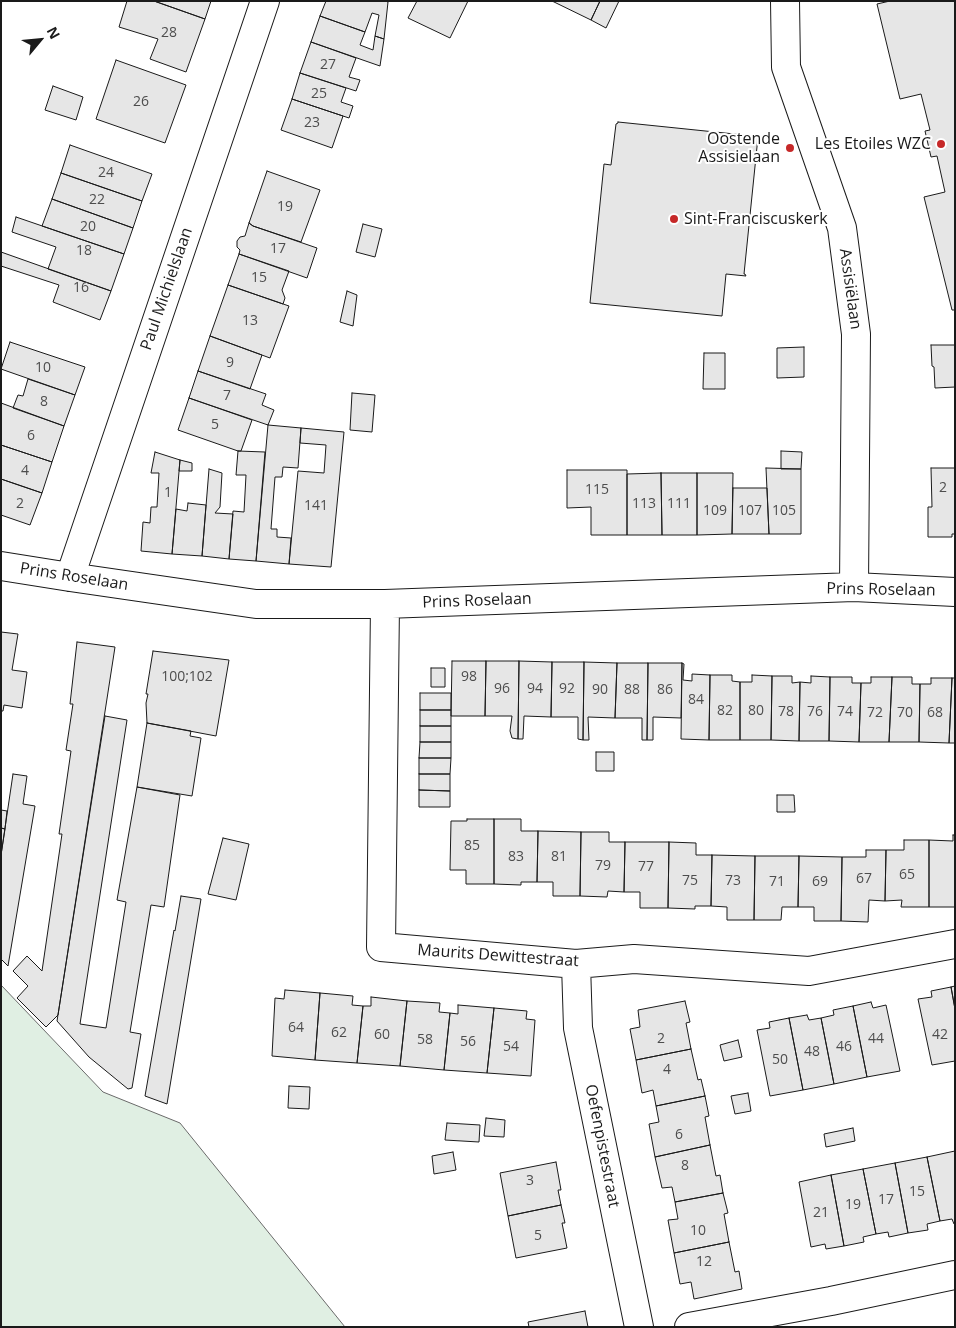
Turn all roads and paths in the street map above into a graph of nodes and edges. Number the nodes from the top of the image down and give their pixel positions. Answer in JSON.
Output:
{"nodes":[{"id":1,"x":265,"y":1,"type":"edge"},
{"id":2,"x":785,"y":1,"type":"edge"},
{"id":3,"x":1,"y":566,"type":"edge"},
{"id":4,"x":70,"y":577,"type":"junction"},
{"id":5,"x":854,"y":587,"type":"junction"},
{"id":6,"x":955,"y":592,"type":"edge"},
{"id":7,"x":384,"y":604,"type":"junction"},
{"id":8,"x":955,"y":944,"type":"edge"},
{"id":9,"x":576,"y":964,"type":"junction"},
{"id":10,"x":955,"y":1275,"type":"edge"},
{"id":11,"x":639,"y":1327,"type":"edge"},
{"id":12,"x":689,"y":1327,"type":"edge"}],
"edges":[{"from":1,"to":4,"type":"street","name":"Paul Michielslaan"},
{"from":2,"to":5,"type":"street","name":"Assisiëlaan"},
{"from":3,"to":4,"type":"street","name":"Prins Roselaan"},
{"from":4,"to":7,"type":"street","name":"Prins Roselaan"},
{"from":5,"to":6,"type":"street","name":"Prins Roselaan"},
{"from":5,"to":7,"type":"street","name":"Prins Roselaan"},
{"from":7,"to":9,"type":"street","name":"Maurits Dewittestraat"},
{"from":8,"to":9,"type":"street","name":"Maurits Dewittestraat"},
{"from":9,"to":11,"type":"street","name":"Oefenpistestraat"},
{"from":10,"to":12,"type":"street"}]}
